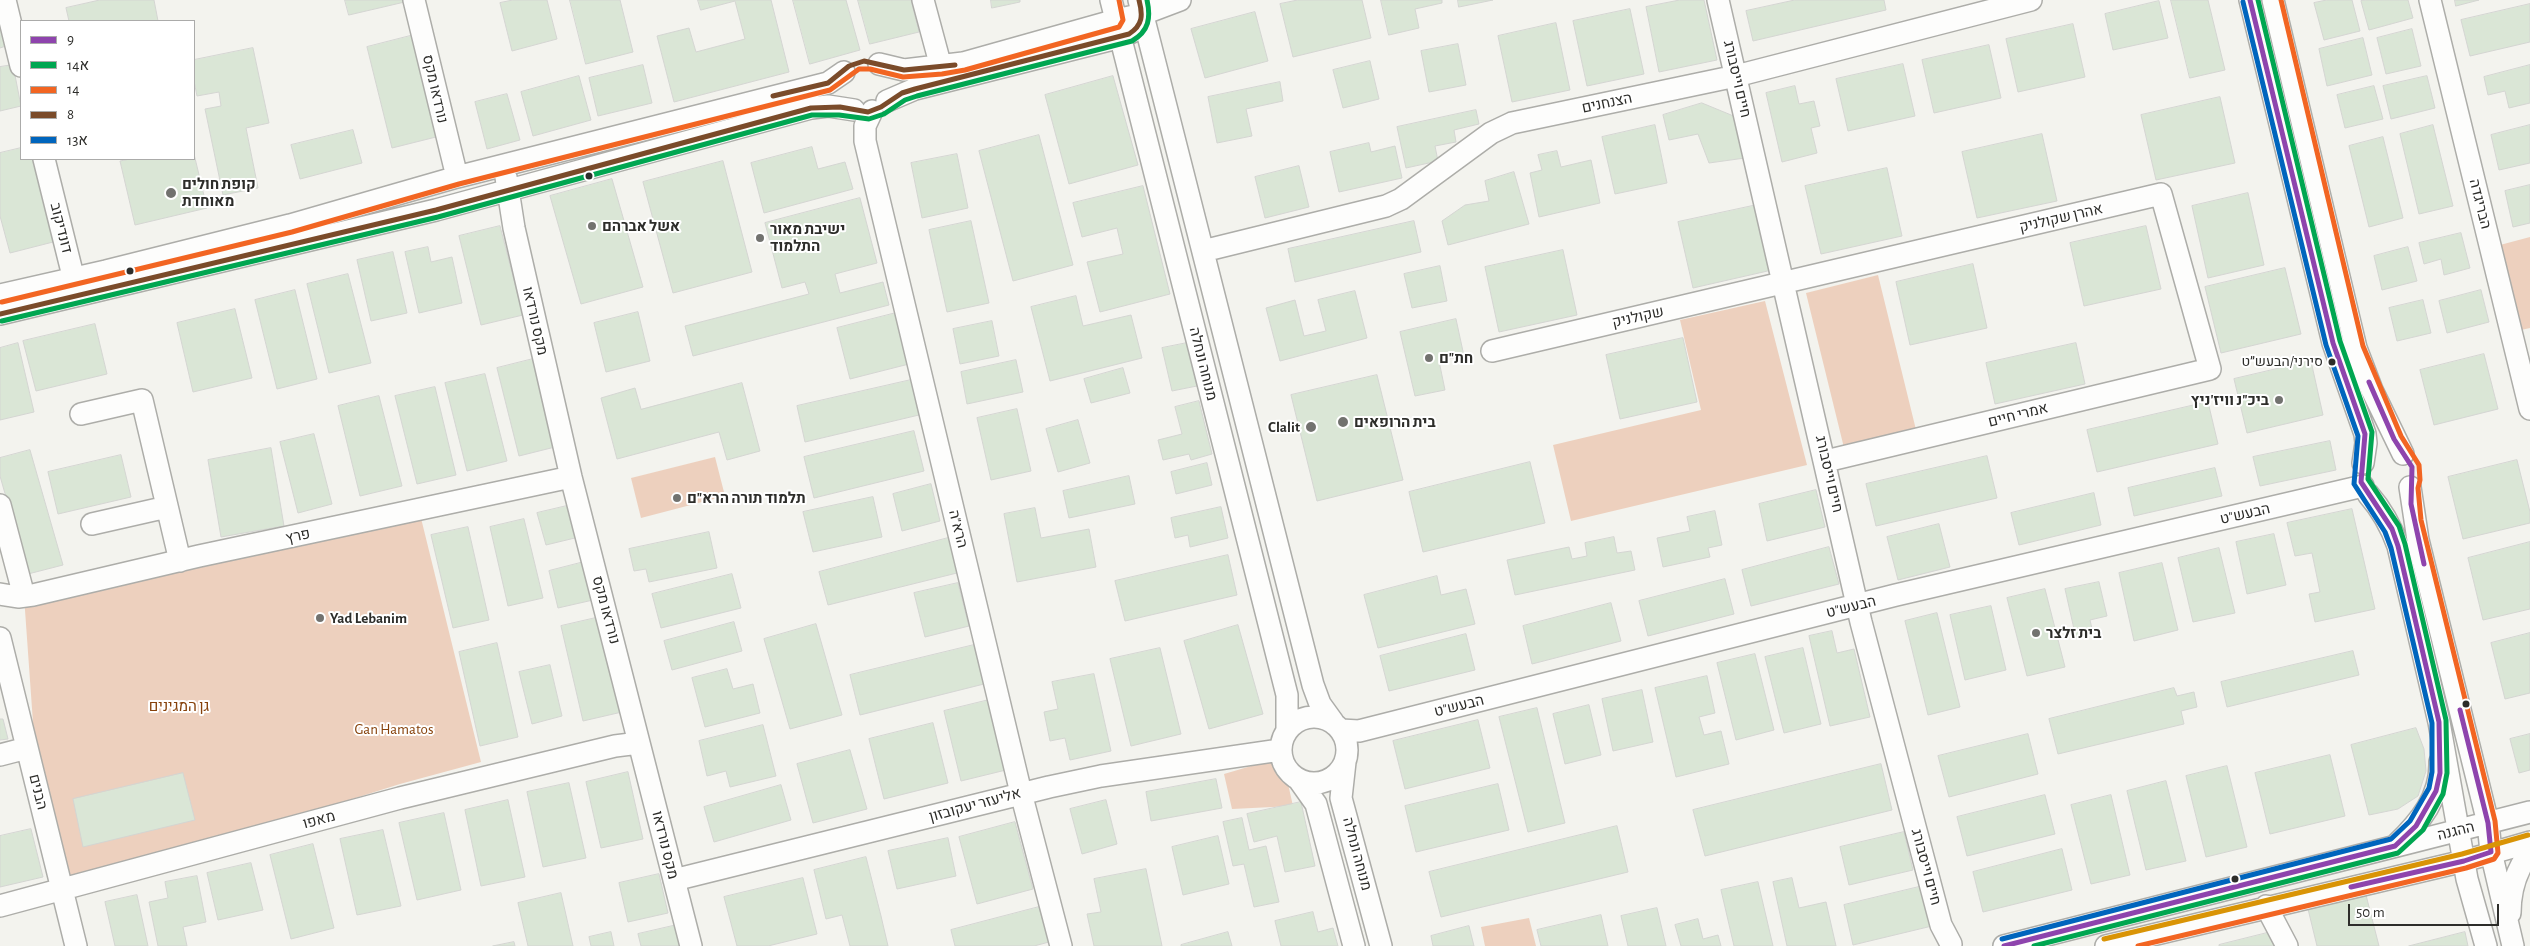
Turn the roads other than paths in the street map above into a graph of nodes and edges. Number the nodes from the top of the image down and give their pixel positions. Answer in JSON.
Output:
{"nodes":[{"id":1,"x":5,"y":0,"type":"edge"},
{"id":2,"x":414,"y":0,"type":"edge"},
{"id":3,"x":923,"y":0,"type":"edge"},
{"id":4,"x":1180,"y":0,"type":"edge"},
{"id":5,"x":1718,"y":0,"type":"edge"},
{"id":6,"x":2031,"y":0,"type":"edge"},
{"id":7,"x":2250,"y":0,"type":"edge"},
{"id":8,"x":2273,"y":0,"type":"edge"},
{"id":9,"x":2430,"y":0,"type":"edge"},
{"id":10,"x":1141,"y":7,"type":"edge"},
{"id":11,"x":1116,"y":19,"type":"edge"},
{"id":12,"x":20,"y":62,"type":"edge"},
{"id":13,"x":879,"y":64,"type":"junction"},
{"id":14,"x":941,"y":67,"type":"junction"},
{"id":15,"x":844,"y":72,"type":"junction"},
{"id":16,"x":1736,"y":76,"type":"junction"},
{"id":17,"x":871,"y":107,"type":"junction"},
{"id":18,"x":44,"y":160,"type":"edge"},
{"id":19,"x":504,"y":165,"type":"junction"},
{"id":20,"x":457,"y":177,"type":"junction"},
{"id":21,"x":509,"y":190,"type":"junction"},
{"id":22,"x":436,"y":210,"type":"junction"},
{"id":23,"x":1204,"y":251,"type":"junction"},
{"id":24,"x":1785,"y":283,"type":"junction"},
{"id":25,"x":76,"y":288,"type":"junction"},
{"id":26,"x":0,"y":295,"type":"edge"},
{"id":27,"x":0,"y":314,"type":"edge"},
{"id":28,"x":1492,"y":350,"type":"dead end"},
{"id":29,"x":2210,"y":369,"type":"joint"},
{"id":30,"x":2530,"y":409,"type":"edge"},
{"id":31,"x":81,"y":414,"type":"dead end"},
{"id":32,"x":2402,"y":454,"type":"junction"},
{"id":33,"x":1826,"y":461,"type":"junction"},
{"id":34,"x":2362,"y":463,"type":"junction"},
{"id":35,"x":571,"y":477,"type":"junction"},
{"id":36,"x":2410,"y":488,"type":"junction"},
{"id":37,"x":2365,"y":490,"type":"junction"},
{"id":38,"x":0,"y":505,"type":"edge"},
{"id":39,"x":167,"y":507,"type":"junction"},
{"id":40,"x":92,"y":524,"type":"dead end"},
{"id":41,"x":180,"y":561,"type":"junction"},
{"id":42,"x":0,"y":594,"type":"edge"},
{"id":43,"x":24,"y":596,"type":"junction"},
{"id":44,"x":1858,"y":605,"type":"junction"},
{"id":45,"x":0,"y":638,"type":"edge"},
{"id":46,"x":2439,"y":722,"type":"junction"},
{"id":47,"x":1337,"y":726,"type":"junction"},
{"id":48,"x":1288,"y":729,"type":"junction"},
{"id":49,"x":639,"y":743,"type":"junction"},
{"id":50,"x":27,"y":748,"type":"junction"},
{"id":51,"x":1280,"y":750,"type":"junction"},
{"id":52,"x":0,"y":755,"type":"edge"},
{"id":53,"x":1345,"y":762,"type":"junction"},
{"id":54,"x":1299,"y":780,"type":"junction"},
{"id":55,"x":1021,"y":793,"type":"junction"},
{"id":56,"x":2530,"y":812,"type":"edge"},
{"id":57,"x":2488,"y":823,"type":"junction"},
{"id":58,"x":2459,"y":831,"type":"junction"},
{"id":59,"x":2530,"y":842,"type":"edge"},
{"id":60,"x":2395,"y":846,"type":"junction"},
{"id":61,"x":2490,"y":852,"type":"junction"},
{"id":62,"x":2530,"y":852,"type":"edge"},
{"id":63,"x":2464,"y":861,"type":"junction"},
{"id":64,"x":674,"y":880,"type":"junction"},
{"id":65,"x":62,"y":890,"type":"junction"},
{"id":66,"x":0,"y":906,"type":"edge"},
{"id":67,"x":2266,"y":906,"type":"junction"},
{"id":68,"x":2512,"y":940,"type":"edge"},
{"id":69,"x":1952,"y":945,"type":"edge"},
{"id":70,"x":76,"y":946,"type":"edge"},
{"id":71,"x":691,"y":946,"type":"edge"},
{"id":72,"x":1061,"y":946,"type":"edge"},
{"id":73,"x":1354,"y":946,"type":"edge"},
{"id":74,"x":1381,"y":946,"type":"edge"},
{"id":75,"x":2004,"y":946,"type":"edge"},
{"id":76,"x":2106,"y":946,"type":"edge"},
{"id":77,"x":2287,"y":946,"type":"edge"},
{"id":78,"x":2486,"y":946,"type":"edge"}],
"edges":[{"from":1,"to":12,"type":"street"},
{"from":2,"to":20,"type":"street","name":"נורדאו מקס"},
{"from":3,"to":14,"type":"street"},
{"from":4,"to":10,"type":"street"},
{"from":5,"to":16,"type":"street","name":"חיים וייסבורג"},
{"from":6,"to":16,"type":"street","name":"הצנחנים"},
{"from":7,"to":34,"type":"street"},
{"from":8,"to":32,"type":"street"},
{"from":9,"to":30,"type":"street","name":"הבריגדה"},
{"from":10,"to":11,"type":"street"},
{"from":10,"to":23,"type":"street","name":"מנוחה ונחלה"},
{"from":11,"to":14,"type":"street"},
{"from":11,"to":17,"type":"street"},
{"from":11,"to":48,"type":"street","name":"מנוחה ונחלה"},
{"from":13,"to":14,"type":"street"},
{"from":13,"to":15,"type":"street"},
{"from":13,"to":17,"type":"street"},
{"from":15,"to":17,"type":"street"},
{"from":15,"to":19,"type":"street"},
{"from":16,"to":23,"type":"street","name":"הצנחנים"},
{"from":16,"to":24,"type":"street","name":"חיים וייסבורג"},
{"from":17,"to":21,"type":"street"},
{"from":17,"to":55,"type":"street","name":"הרא\"ה"},
{"from":18,"to":25,"type":"street","name":"דונדיקוב"},
{"from":19,"to":20,"type":"street"},
{"from":19,"to":21,"type":"street","name":"מקס נורדאו"},
{"from":20,"to":22,"type":"street"},
{"from":20,"to":25,"type":"street"},
{"from":21,"to":22,"type":"street"},
{"from":21,"to":35,"type":"street","name":"מקס נורדאו"},
{"from":22,"to":25,"type":"street"},
{"from":23,"to":47,"type":"street","name":"מנוחה ונחלה"},
{"from":24,"to":28,"type":"street","name":"שקולניק"},
{"from":24,"to":29,"type":"street","name":"אהרן שקולניק"},
{"from":24,"to":33,"type":"street","name":"חיים וייסבורג"},
{"from":25,"to":26,"type":"street"},
{"from":25,"to":27,"type":"street"},
{"from":29,"to":33,"type":"street","name":"אמרי חיים"},
{"from":31,"to":39,"type":"street"},
{"from":32,"to":34,"type":"street"},
{"from":32,"to":36,"type":"street"},
{"from":33,"to":44,"type":"street","name":"חיים וייסבורג"},
{"from":34,"to":37,"type":"street"},
{"from":35,"to":41,"type":"street","name":"פרץ"},
{"from":35,"to":49,"type":"street","name":"נורדאו מקס"},
{"from":36,"to":37,"type":"street"},
{"from":36,"to":57,"type":"street"},
{"from":37,"to":44,"type":"street","name":"הבעש\"ט"},
{"from":37,"to":46,"type":"street"},
{"from":38,"to":43,"type":"street"},
{"from":39,"to":40,"type":"street"},
{"from":39,"to":41,"type":"street"},
{"from":41,"to":43,"type":"street","name":"פרץ"},
{"from":42,"to":43,"type":"street","name":"פרץ"},
{"from":44,"to":47,"type":"street","name":"הבעש\"ט"},
{"from":44,"to":69,"type":"street","name":"חיים וייסבורג"},
{"from":45,"to":50,"type":"street","name":"הבנים"},
{"from":46,"to":58,"type":"street"},
{"from":46,"to":60,"type":"street"},
{"from":47,"to":48,"type":"street"},
{"from":47,"to":53,"type":"street"},
{"from":48,"to":51,"type":"street"},
{"from":49,"to":64,"type":"street","name":"מקס נורדאו"},
{"from":49,"to":65,"type":"street","name":"מאפו"},
{"from":50,"to":52,"type":"street"},
{"from":50,"to":65,"type":"street","name":"הבנים"},
{"from":51,"to":54,"type":"street"},
{"from":51,"to":55,"type":"street","name":"אליעזר יעקובזון"},
{"from":53,"to":54,"type":"street"},
{"from":53,"to":74,"type":"street","name":"מנוחה ונחלה"},
{"from":54,"to":73,"type":"street","name":"מנוחה ונחלה"},
{"from":55,"to":64,"type":"street","name":"אליעזר יעקובזון"},
{"from":55,"to":72,"type":"street","name":"הרא\"ה"},
{"from":56,"to":57,"type":"street","name":"ההגנה"},
{"from":57,"to":58,"type":"street","name":"ההגנה"},
{"from":57,"to":61,"type":"street"},
{"from":58,"to":60,"type":"street","name":"ההגנה"},
{"from":58,"to":63,"type":"street"},
{"from":59,"to":61,"type":"street","name":"ההגנה"},
{"from":60,"to":75,"type":"street","name":"ההגנה"},
{"from":61,"to":63,"type":"street","name":"ההגנה"},
{"from":61,"to":68,"type":"street"},
{"from":62,"to":68,"type":"street"},
{"from":63,"to":67,"type":"street","name":"ההגנה"},
{"from":63,"to":78,"type":"street"},
{"from":64,"to":71,"type":"street","name":"מקס נורדאו"},
{"from":65,"to":66,"type":"street","name":"מאפו"},
{"from":65,"to":70,"type":"street","name":"הבנים"},
{"from":67,"to":76,"type":"street","name":"ההגנה"},
{"from":67,"to":77,"type":"street"}]}
